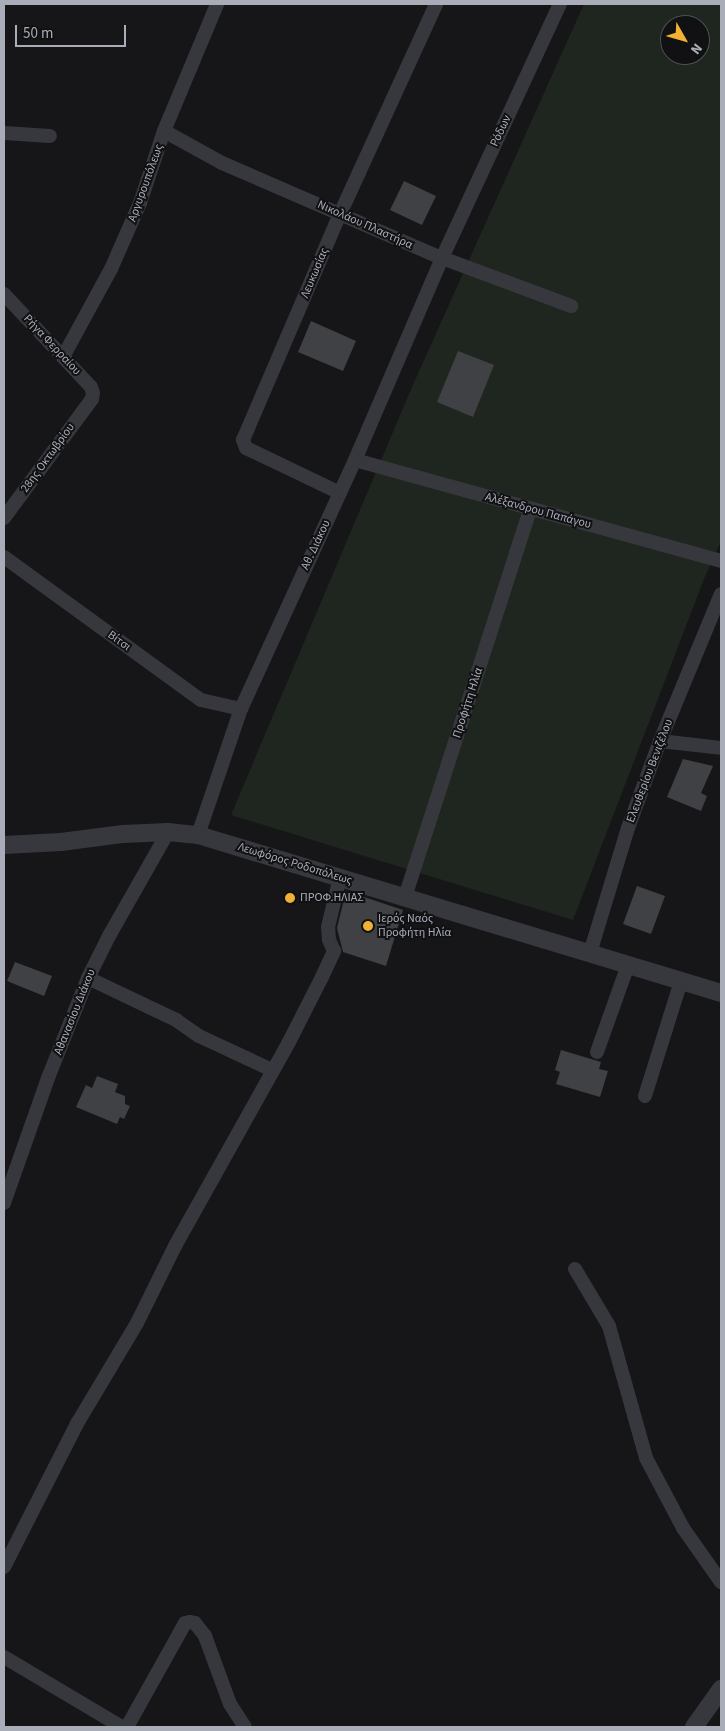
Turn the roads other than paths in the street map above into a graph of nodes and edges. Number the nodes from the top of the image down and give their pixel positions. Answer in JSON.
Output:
{"nodes":[{"id":1,"x":217,"y":4,"type":"edge"},
{"id":2,"x":436,"y":4,"type":"edge"},
{"id":3,"x":560,"y":4,"type":"edge"},
{"id":4,"x":164,"y":132,"type":"junction"},
{"id":5,"x":4,"y":133,"type":"edge"},
{"id":6,"x":50,"y":136,"type":"dead end"},
{"id":7,"x":340,"y":214,"type":"junction"},
{"id":8,"x":442,"y":258,"type":"junction"},
{"id":9,"x":4,"y":294,"type":"edge"},
{"id":10,"x":571,"y":306,"type":"dead end"},
{"id":11,"x":63,"y":357,"type":"junction"},
{"id":12,"x":92,"y":399,"type":"joint"},
{"id":13,"x":356,"y":460,"type":"junction"},
{"id":14,"x":340,"y":493,"type":"junction"},
{"id":15,"x":530,"y":510,"type":"junction"},
{"id":16,"x":4,"y":518,"type":"edge"},
{"id":17,"x":4,"y":557,"type":"edge"},
{"id":18,"x":721,"y":560,"type":"edge"},
{"id":19,"x":721,"y":594,"type":"edge"},
{"id":20,"x":241,"y":708,"type":"junction"},
{"id":21,"x":660,"y":741,"type":"junction"},
{"id":22,"x":721,"y":748,"type":"edge"},
{"id":23,"x":168,"y":832,"type":"junction"},
{"id":24,"x":198,"y":835,"type":"junction"},
{"id":25,"x":4,"y":845,"type":"edge"},
{"id":26,"x":340,"y":877,"type":"junction"},
{"id":27,"x":405,"y":897,"type":"junction"},
{"id":28,"x":590,"y":953,"type":"junction"},
{"id":29,"x":628,"y":965,"type":"junction"},
{"id":30,"x":88,"y":978,"type":"junction"},
{"id":31,"x":681,"y":981,"type":"junction"},
{"id":32,"x":721,"y":993,"type":"edge"},
{"id":33,"x":598,"y":1052,"type":"dead end"},
{"id":34,"x":272,"y":1070,"type":"junction"},
{"id":35,"x":645,"y":1096,"type":"dead end"},
{"id":36,"x":4,"y":1203,"type":"edge"},
{"id":37,"x":575,"y":1269,"type":"dead end"},
{"id":38,"x":4,"y":1567,"type":"edge"},
{"id":39,"x":721,"y":1582,"type":"edge"},
{"id":40,"x":4,"y":1657,"type":"edge"},
{"id":41,"x":721,"y":1689,"type":"edge"},
{"id":42,"x":122,"y":1727,"type":"edge"},
{"id":43,"x":128,"y":1727,"type":"edge"},
{"id":44,"x":245,"y":1727,"type":"edge"},
{"id":45,"x":694,"y":1727,"type":"edge"}],
"edges":[{"from":1,"to":4,"type":"street","name":"Αργυρουπόλεως"},
{"from":2,"to":7,"type":"street","name":"Λευκωσίας"},
{"from":3,"to":8,"type":"street","name":"Ρόδων"},
{"from":4,"to":7,"type":"street","name":"Νικολάου Πλαστήρα"},
{"from":4,"to":11,"type":"street","name":"Αργυρουπόλεως"},
{"from":5,"to":6,"type":"street"},
{"from":7,"to":8,"type":"street","name":"Νικολάου Πλαστήρα"},
{"from":7,"to":14,"type":"street","name":"Λευκωσίας"},
{"from":8,"to":10,"type":"street","name":"Νικολάου Πλαστήρα"},
{"from":8,"to":13,"type":"street","name":"Αθ. Διάκου"},
{"from":9,"to":11,"type":"street","name":"Ρήγα Φερραίου"},
{"from":11,"to":12,"type":"street","name":"Ρήγα Φερραίου"},
{"from":12,"to":16,"type":"street","name":"28ης Οκτωβρίου"},
{"from":13,"to":14,"type":"street","name":"Αθ. Διάκου"},
{"from":13,"to":15,"type":"street","name":"Αλέξανδρου Παπάγου"},
{"from":14,"to":20,"type":"street","name":"Αθ. Διάκου"},
{"from":15,"to":18,"type":"street","name":"Αλέξανδρου Παπάγου"},
{"from":15,"to":27,"type":"street","name":"Προφήτη Ηλία"},
{"from":17,"to":20,"type":"street","name":"Βίτσι"},
{"from":19,"to":21,"type":"street","name":"Ελευθερίου Βενιζέλου"},
{"from":20,"to":24,"type":"street","name":"Αθ. Διάκου"},
{"from":21,"to":22,"type":"street"},
{"from":21,"to":28,"type":"street","name":"Ελευθερίου Βενιζέλου"},
{"from":23,"to":24,"type":"street","name":"Λεωφόρος Ροδοπόλεως"},
{"from":23,"to":25,"type":"street","name":"Λεωφόρος Ροδοπόλεως"},
{"from":23,"to":30,"type":"street","name":"Αθανασίου Διάκου"},
{"from":24,"to":26,"type":"street","name":"Λεωφόρος Ροδοπόλεως"},
{"from":26,"to":27,"type":"street","name":"Λεωφόρος Ροδοπόλεως"},
{"from":26,"to":34,"type":"street"},
{"from":27,"to":28,"type":"street","name":"Λεωφόρος Ροδοπόλεως"},
{"from":28,"to":29,"type":"street","name":"Λεωφόρος Ροδοπόλεως"},
{"from":29,"to":31,"type":"street","name":"Λεωφόρος Ροδοπόλεως"},
{"from":29,"to":33,"type":"street"},
{"from":30,"to":34,"type":"street"},
{"from":30,"to":36,"type":"street","name":"Αθανασίου Διάκου"},
{"from":31,"to":32,"type":"street","name":"Λεωφόρος Ροδοπόλεως"},
{"from":31,"to":35,"type":"street"},
{"from":34,"to":38,"type":"street"},
{"from":37,"to":39,"type":"street"},
{"from":40,"to":42,"type":"street"},
{"from":41,"to":45,"type":"street"},
{"from":43,"to":44,"type":"street"}]}
